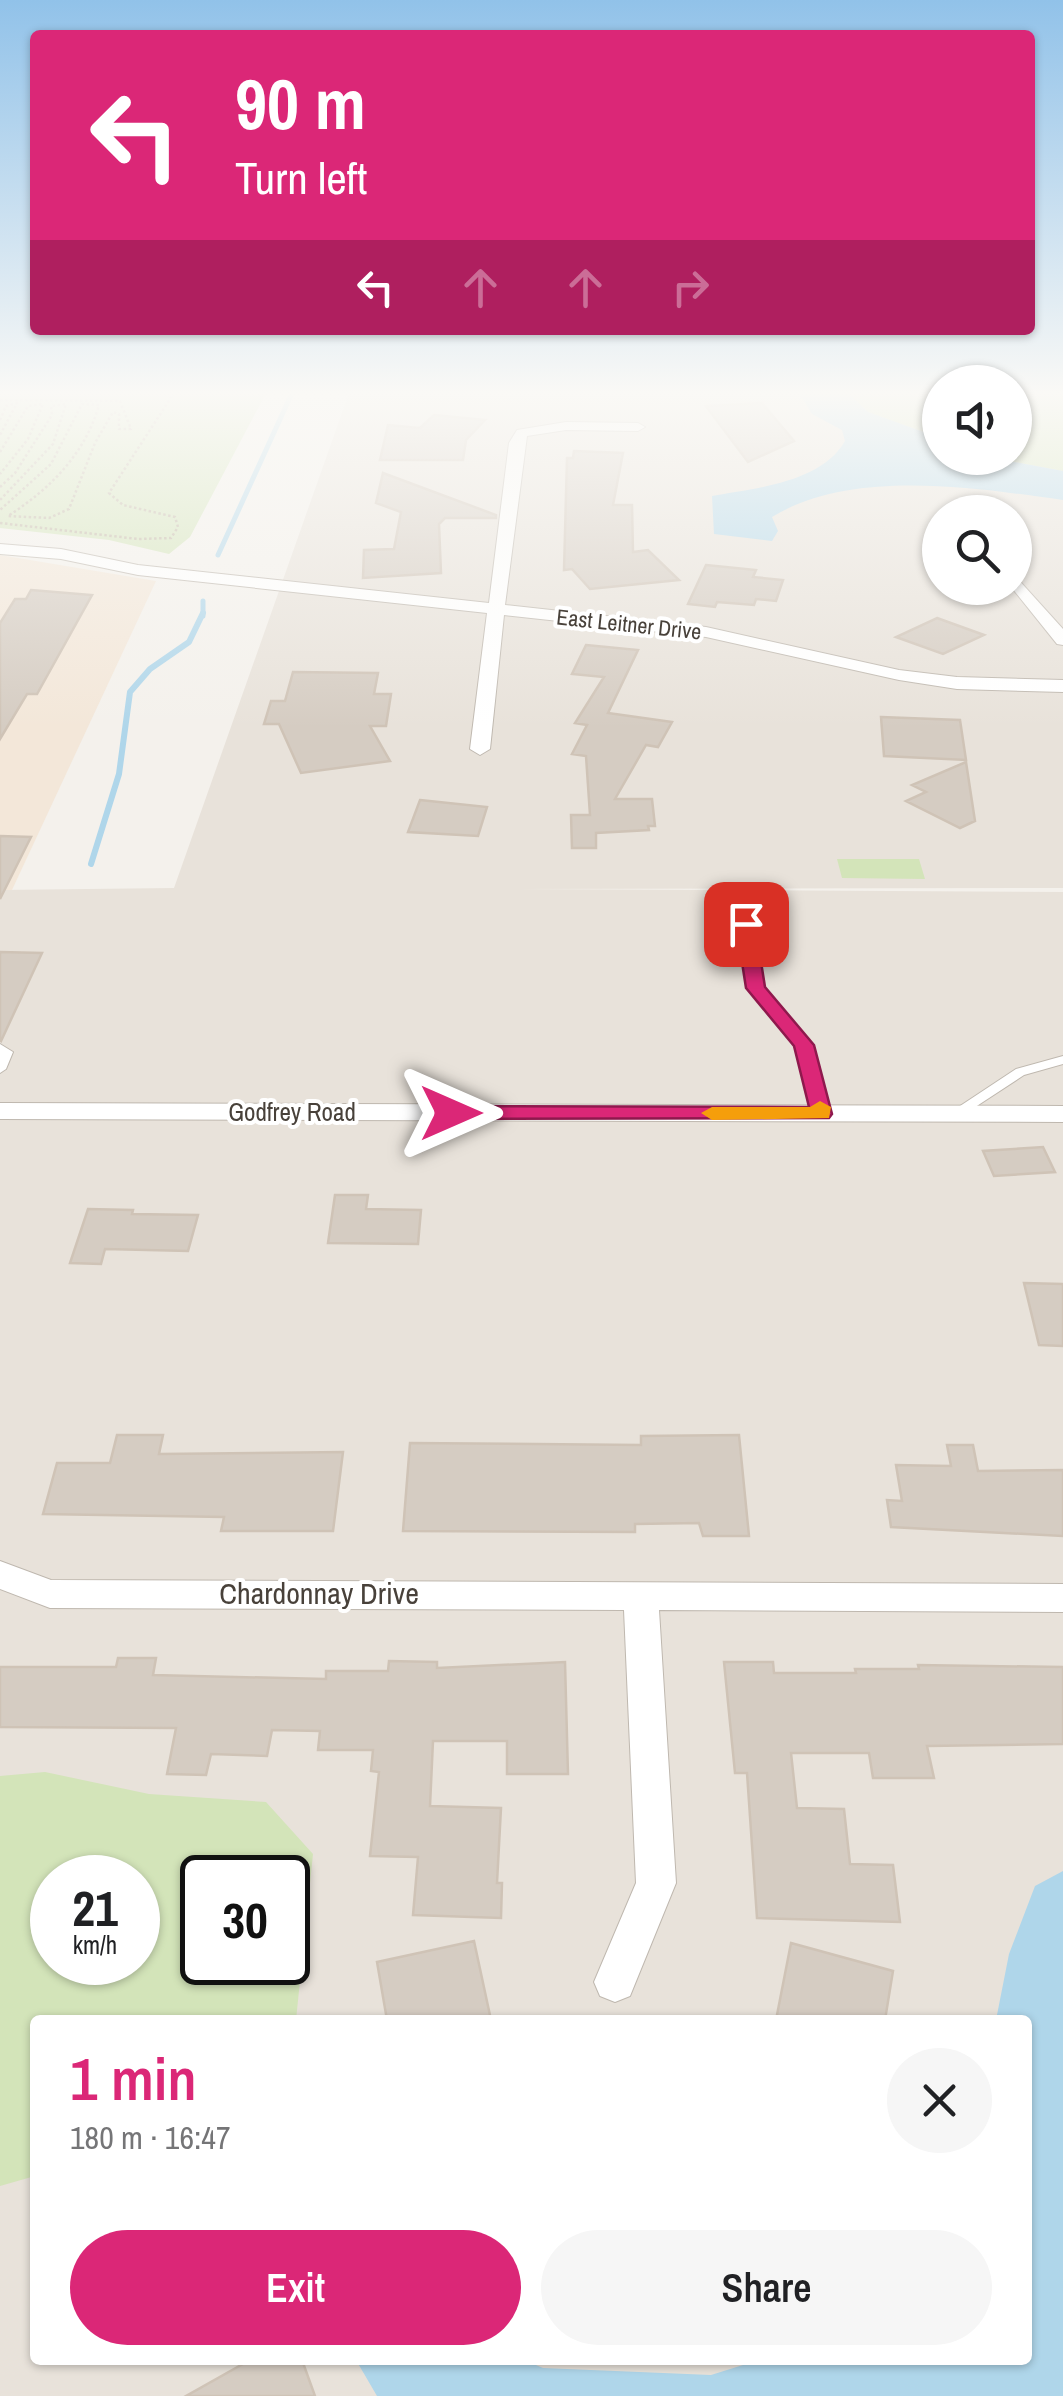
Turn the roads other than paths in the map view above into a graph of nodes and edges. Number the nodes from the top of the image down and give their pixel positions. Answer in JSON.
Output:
{"nodes":[{"id":1,"x":508,"y":505,"type":"edge"},
{"id":2,"x":0,"y":537,"type":"edge"},
{"id":3,"x":42,"y":546,"type":"junction"},
{"id":4,"x":0,"y":549,"type":"edge"},
{"id":5,"x":1032,"y":601,"type":"edge"},
{"id":6,"x":494,"y":608,"type":"junction"},
{"id":7,"x":1063,"y":640,"type":"edge"},
{"id":8,"x":1063,"y":686,"type":"edge"},
{"id":9,"x":480,"y":749,"type":"dead end"},
{"id":10,"x":746,"y":924,"type":"dead end"},
{"id":11,"x":0,"y":1048,"type":"edge"},
{"id":12,"x":1063,"y":1060,"type":"edge"},
{"id":13,"x":0,"y":1069,"type":"edge"},
{"id":14,"x":0,"y":1111,"type":"edge"},
{"id":15,"x":822,"y":1114,"type":"junction"},
{"id":16,"x":955,"y":1114,"type":"junction"},
{"id":17,"x":1063,"y":1114,"type":"edge"},
{"id":18,"x":0,"y":1575,"type":"edge"},
{"id":19,"x":641,"y":1594,"type":"junction"},
{"id":20,"x":1063,"y":1598,"type":"edge"},
{"id":21,"x":615,"y":1982,"type":"dead end"}],
"edges":[{"from":1,"to":6,"type":"street"},
{"from":2,"to":3,"type":"street","name":"East Leitner Drive"},
{"from":3,"to":4,"type":"street","name":"East Leitner Drive"},
{"from":3,"to":6,"type":"street","name":"East Leitner Drive"},
{"from":5,"to":7,"type":"street"},
{"from":6,"to":8,"type":"street","name":"East Leitner Drive"},
{"from":6,"to":9,"type":"street"},
{"from":10,"to":15,"type":"lane"},
{"from":11,"to":13,"type":"lane"},
{"from":12,"to":16,"type":"lane"},
{"from":14,"to":15,"type":"street","name":"Godfrey Road"},
{"from":15,"to":16,"type":"street","name":"Godfrey Road"},
{"from":16,"to":17,"type":"street","name":"Godfrey Road"},
{"from":18,"to":19,"type":"street","name":"Chardonnay Drive"},
{"from":19,"to":20,"type":"street","name":"Chardonnay Drive"},
{"from":19,"to":21,"type":"street"}]}
